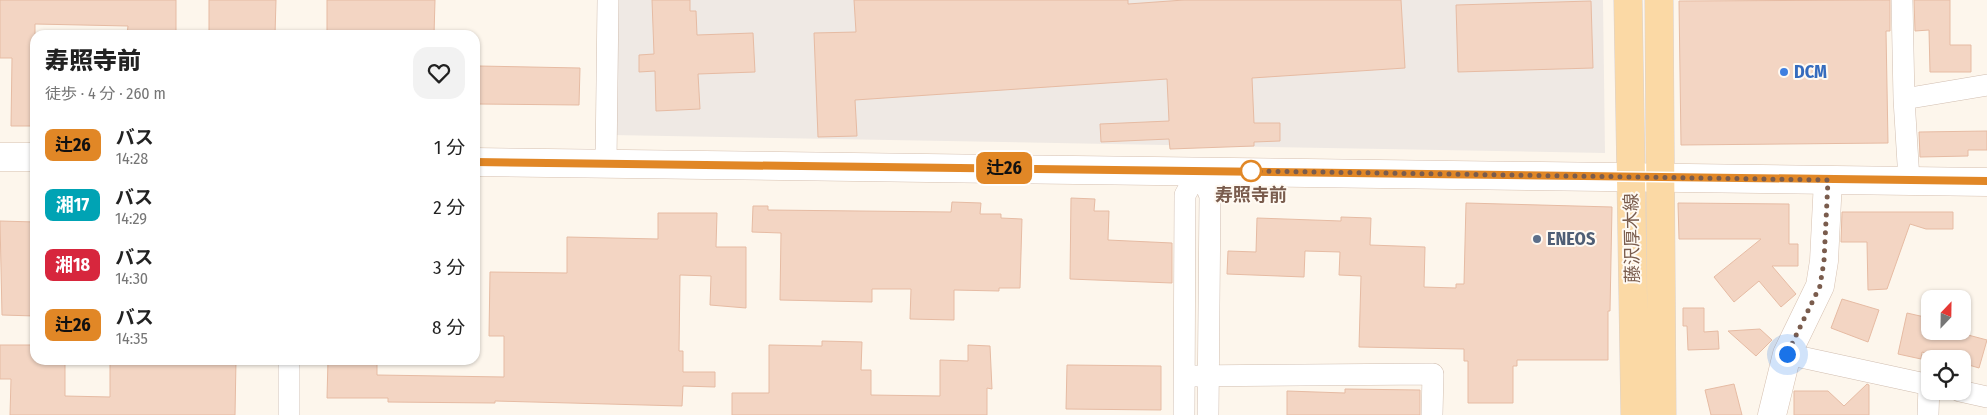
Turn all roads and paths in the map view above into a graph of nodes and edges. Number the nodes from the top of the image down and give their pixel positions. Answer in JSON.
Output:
{"nodes":[{"id":1,"x":608,"y":0,"type":"edge"},
{"id":2,"x":1628,"y":0,"type":"edge"},
{"id":3,"x":1658,"y":0,"type":"edge"},
{"id":4,"x":1902,"y":0,"type":"edge"},
{"id":5,"x":1987,"y":85,"type":"edge"},
{"id":6,"x":1904,"y":99,"type":"junction"},
{"id":7,"x":0,"y":157,"type":"edge"},
{"id":8,"x":30,"y":157,"type":"edge"},
{"id":9,"x":480,"y":162,"type":"edge"},
{"id":10,"x":606,"y":163,"type":"junction"},
{"id":11,"x":1199,"y":170,"type":"junction"},
{"id":12,"x":1631,"y":178,"type":"junction"},
{"id":13,"x":1660,"y":178,"type":"junction"},
{"id":14,"x":1828,"y":180,"type":"junction"},
{"id":15,"x":1909,"y":180,"type":"junction"},
{"id":16,"x":1987,"y":182,"type":"edge"},
{"id":17,"x":1787,"y":354,"type":"junction"},
{"id":18,"x":289,"y":365,"type":"edge"},
{"id":19,"x":1185,"y":376,"type":"junction"},
{"id":20,"x":1208,"y":376,"type":"junction"},
{"id":21,"x":1921,"y":383,"type":"edge"},
{"id":22,"x":1971,"y":393,"type":"edge"},
{"id":23,"x":1987,"y":397,"type":"edge"},
{"id":24,"x":1928,"y":400,"type":"edge"},
{"id":25,"x":289,"y":415,"type":"edge"},
{"id":26,"x":1184,"y":415,"type":"edge"},
{"id":27,"x":1208,"y":415,"type":"edge"},
{"id":28,"x":1432,"y":415,"type":"edge"},
{"id":29,"x":1635,"y":415,"type":"edge"},
{"id":30,"x":1662,"y":415,"type":"edge"},
{"id":31,"x":1772,"y":415,"type":"edge"},
{"id":32,"x":1928,"y":415,"type":"edge"}],
"edges":[{"from":1,"to":10,"type":"street"},
{"from":2,"to":12,"type":"main road","name":"藤沢厚木線"},
{"from":3,"to":13,"type":"main road","name":"藤沢厚木線"},
{"from":4,"to":6,"type":"street"},
{"from":5,"to":6,"type":"street"},
{"from":6,"to":15,"type":"street"},
{"from":7,"to":8,"type":"street"},
{"from":9,"to":10,"type":"street"},
{"from":10,"to":11,"type":"street"},
{"from":11,"to":12,"type":"street"},
{"from":11,"to":19,"type":"street"},
{"from":11,"to":20,"type":"street"},
{"from":12,"to":13,"type":"street"},
{"from":12,"to":29,"type":"main road","name":"藤沢厚木線"},
{"from":13,"to":14,"type":"street"},
{"from":13,"to":30,"type":"main road","name":"藤沢厚木線"},
{"from":14,"to":15,"type":"street"},
{"from":14,"to":17,"type":"street"},
{"from":15,"to":16,"type":"street"},
{"from":17,"to":21,"type":"street"},
{"from":17,"to":31,"type":"street"},
{"from":18,"to":25,"type":"street"},
{"from":19,"to":20,"type":"street"},
{"from":19,"to":26,"type":"street"},
{"from":20,"to":27,"type":"street"},
{"from":20,"to":28,"type":"street"},
{"from":22,"to":23,"type":"street"},
{"from":24,"to":32,"type":"street"}]}
